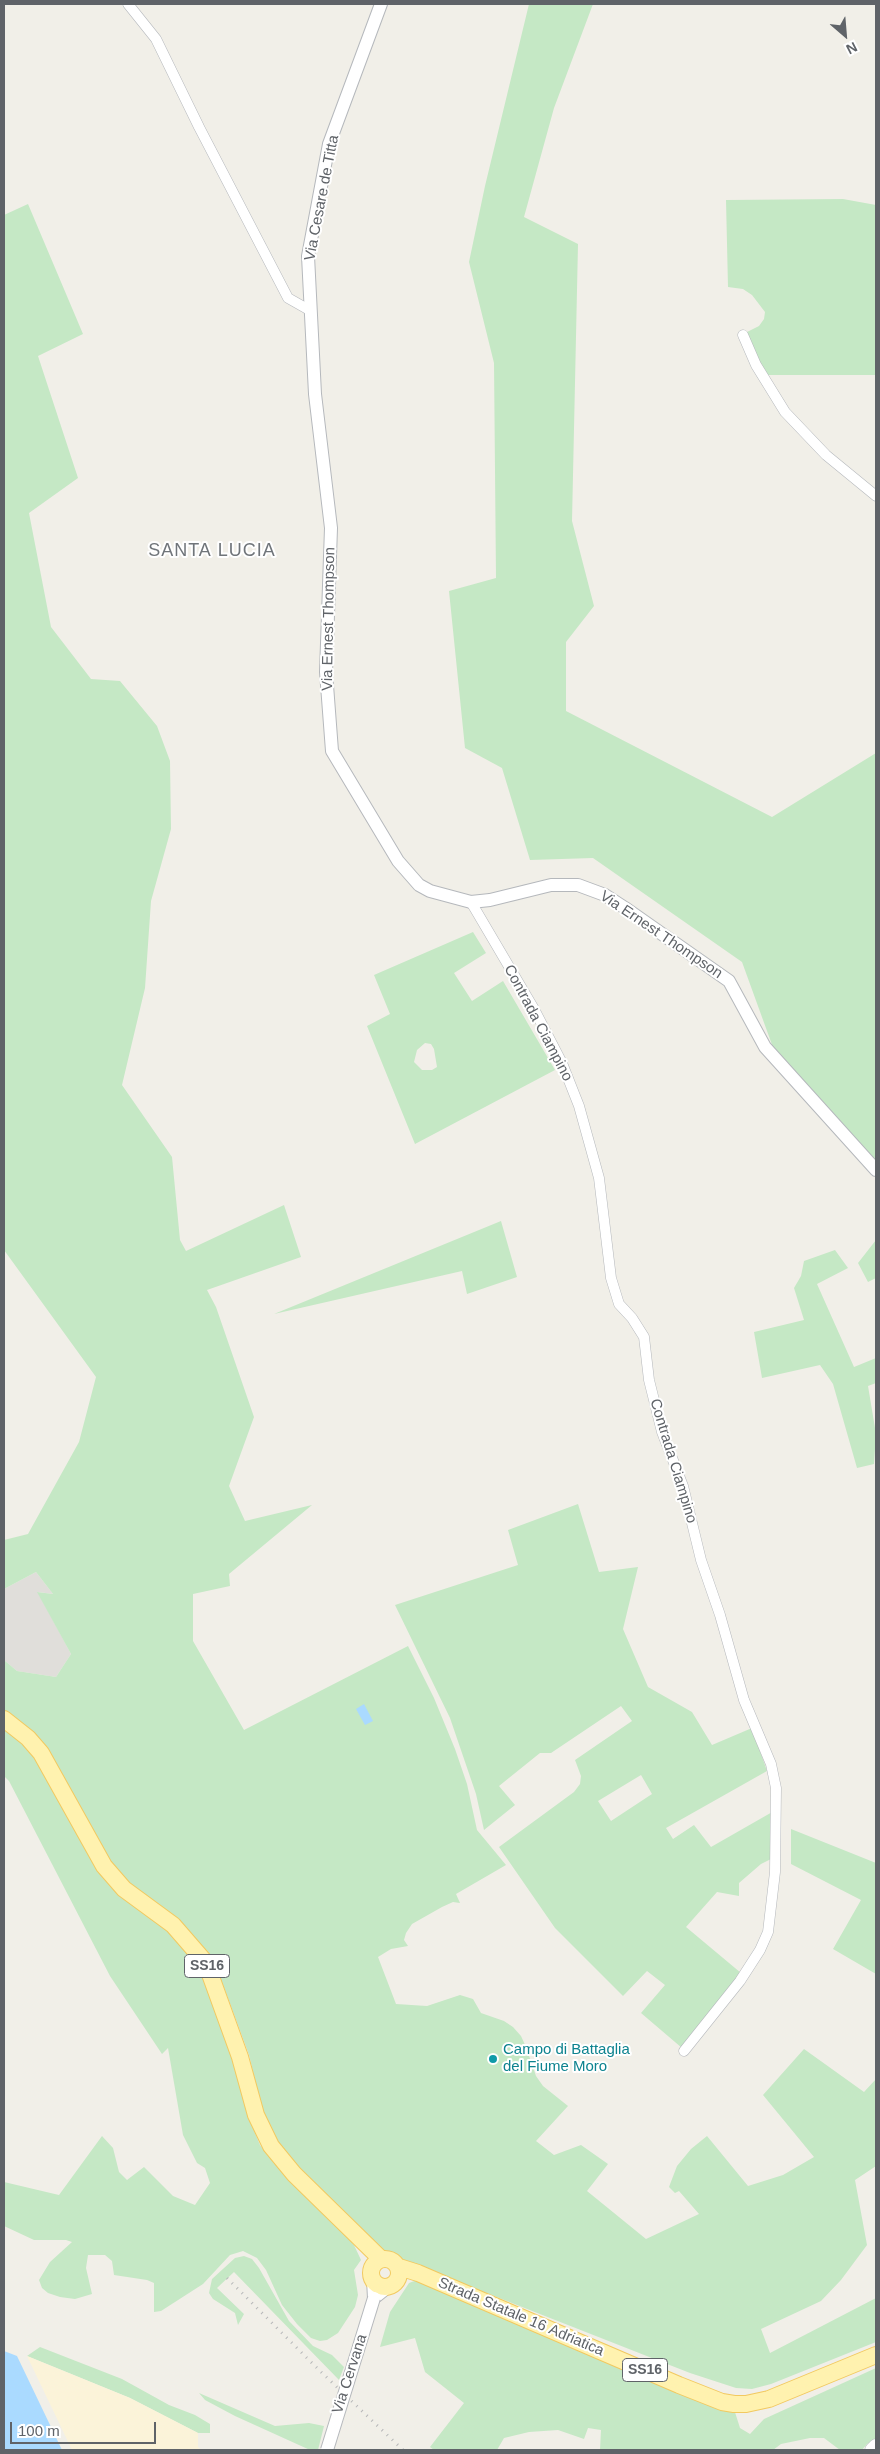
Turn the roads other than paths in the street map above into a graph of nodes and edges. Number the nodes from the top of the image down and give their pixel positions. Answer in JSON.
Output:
{"nodes":[{"id":1,"x":128,"y":4,"type":"edge"},
{"id":2,"x":381,"y":4,"type":"edge"},
{"id":3,"x":311,"y":311,"type":"junction"},
{"id":4,"x":743,"y":335,"type":"dead end"},
{"id":5,"x":876,"y":496,"type":"edge"},
{"id":6,"x":471,"y":902,"type":"junction"},
{"id":7,"x":876,"y":1170,"type":"edge"},
{"id":8,"x":4,"y":1719,"type":"edge"},
{"id":9,"x":684,"y":2052,"type":"dead end"},
{"id":10,"x":375,"y":2268,"type":"junction"},
{"id":11,"x":396,"y":2277,"type":"junction"},
{"id":12,"x":374,"y":2298,"type":"junction"},
{"id":13,"x":876,"y":2355,"type":"edge"},
{"id":14,"x":876,"y":2446,"type":"edge"},
{"id":15,"x":327,"y":2450,"type":"edge"},
{"id":16,"x":872,"y":2450,"type":"edge"}],
"edges":[{"from":1,"to":3,"type":"street"},
{"from":2,"to":3,"type":"street","name":"Via Cesare de Titta"},
{"from":3,"to":6,"type":"street","name":"Via Ernest Thompson"},
{"from":4,"to":5,"type":"street"},
{"from":6,"to":7,"type":"street","name":"Via Ernest Thompson"},
{"from":6,"to":9,"type":"street","name":"Contrada Ciampino"},
{"from":8,"to":10,"type":"main road","number":"SS16"},
{"from":10,"to":11,"type":"main road","number":"SS16"},
{"from":10,"to":11,"type":"main road","number":"SS16"},
{"from":10,"to":12,"type":"street","name":"Via Cervana"},
{"from":11,"to":12,"type":"street"},
{"from":11,"to":13,"type":"main road","name":"Strada Statale 16 Adriatica","number":"SS16"},
{"from":12,"to":15,"type":"street","name":"Via Cervana","bridge":true},
{"from":14,"to":16,"type":"main road"}]}
